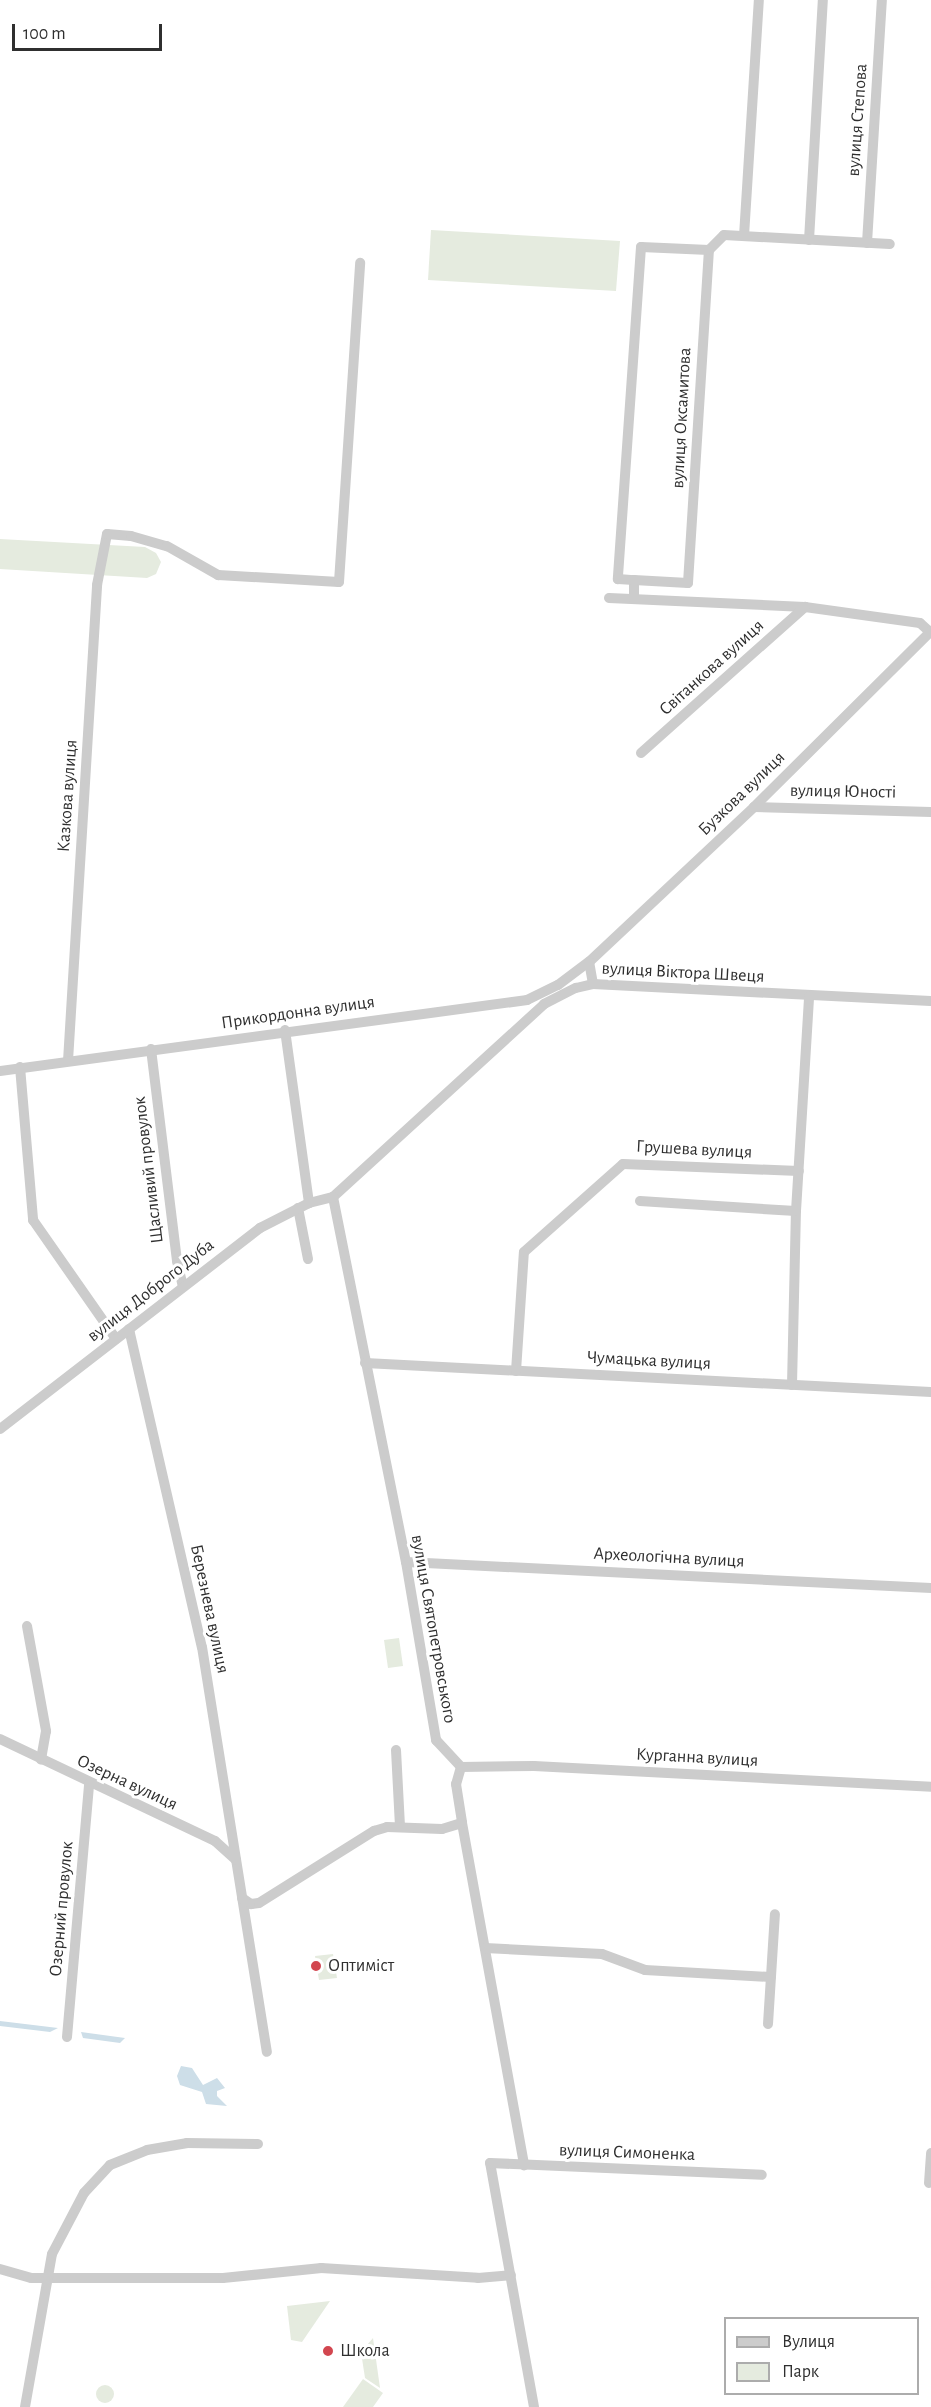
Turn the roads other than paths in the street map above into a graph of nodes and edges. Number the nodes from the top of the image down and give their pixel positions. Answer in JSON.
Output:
{"nodes":[{"id":1,"x":759,"y":0,"type":"edge"},
{"id":2,"x":823,"y":0,"type":"edge"},
{"id":3,"x":882,"y":0,"type":"edge"},
{"id":4,"x":744,"y":236,"type":"junction"},
{"id":5,"x":808,"y":240,"type":"junction"},
{"id":6,"x":867,"y":243,"type":"junction"},
{"id":7,"x":890,"y":244,"type":"dead end"},
{"id":8,"x":709,"y":250,"type":"junction"},
{"id":9,"x":360,"y":263,"type":"dead end"},
{"id":10,"x":634,"y":580,"type":"junction"},
{"id":11,"x":609,"y":598,"type":"dead end"},
{"id":12,"x":634,"y":599,"type":"junction"},
{"id":13,"x":805,"y":607,"type":"junction"},
{"id":14,"x":931,"y":631,"type":"edge"},
{"id":15,"x":641,"y":753,"type":"dead end"},
{"id":16,"x":754,"y":807,"type":"junction"},
{"id":17,"x":931,"y":812,"type":"edge"},
{"id":18,"x":589,"y":962,"type":"junction"},
{"id":19,"x":593,"y":984,"type":"junction"},
{"id":20,"x":809,"y":996,"type":"junction"},
{"id":21,"x":931,"y":1002,"type":"edge"},
{"id":22,"x":285,"y":1030,"type":"junction"},
{"id":23,"x":152,"y":1049,"type":"junction"},
{"id":24,"x":68,"y":1061,"type":"junction"},
{"id":25,"x":20,"y":1067,"type":"junction"},
{"id":26,"x":0,"y":1071,"type":"edge"},
{"id":27,"x":799,"y":1172,"type":"junction"},
{"id":28,"x":333,"y":1197,"type":"junction"},
{"id":29,"x":640,"y":1201,"type":"dead end"},
{"id":30,"x":309,"y":1203,"type":"junction"},
{"id":31,"x":298,"y":1208,"type":"junction"},
{"id":32,"x":796,"y":1211,"type":"junction"},
{"id":33,"x":308,"y":1259,"type":"dead end"},
{"id":34,"x":183,"y":1286,"type":"junction"},
{"id":35,"x":129,"y":1329,"type":"junction"},
{"id":36,"x":116,"y":1339,"type":"junction"},
{"id":37,"x":365,"y":1363,"type":"junction"},
{"id":38,"x":516,"y":1371,"type":"junction"},
{"id":39,"x":792,"y":1385,"type":"junction"},
{"id":40,"x":931,"y":1392,"type":"edge"},
{"id":41,"x":1,"y":1426,"type":"edge"},
{"id":42,"x":406,"y":1562,"type":"junction"},
{"id":43,"x":931,"y":1588,"type":"edge"},
{"id":44,"x":27,"y":1626,"type":"dead end"},
{"id":45,"x":0,"y":1739,"type":"edge"},
{"id":46,"x":396,"y":1750,"type":"dead end"},
{"id":47,"x":41,"y":1760,"type":"junction"},
{"id":48,"x":461,"y":1767,"type":"junction"},
{"id":49,"x":89,"y":1784,"type":"junction"},
{"id":50,"x":931,"y":1787,"type":"edge"},
{"id":51,"x":462,"y":1823,"type":"junction"},
{"id":52,"x":400,"y":1827,"type":"junction"},
{"id":53,"x":237,"y":1861,"type":"junction"},
{"id":54,"x":242,"y":1898,"type":"junction"},
{"id":55,"x":775,"y":1914,"type":"dead end"},
{"id":56,"x":485,"y":1948,"type":"junction"},
{"id":57,"x":771,"y":1977,"type":"junction"},
{"id":58,"x":768,"y":2024,"type":"dead end"},
{"id":59,"x":67,"y":2037,"type":"dead end"},
{"id":60,"x":267,"y":2052,"type":"dead end"},
{"id":61,"x":258,"y":2144,"type":"dead end"},
{"id":62,"x":931,"y":2153,"type":"edge"},
{"id":63,"x":524,"y":2165,"type":"junction"},
{"id":64,"x":762,"y":2175,"type":"dead end"},
{"id":65,"x":929,"y":2183,"type":"dead end"},
{"id":66,"x":0,"y":2269,"type":"edge"},
{"id":67,"x":510,"y":2275,"type":"junction"},
{"id":68,"x":49,"y":2277,"type":"junction"},
{"id":69,"x":25,"y":2407,"type":"edge"},
{"id":70,"x":534,"y":2407,"type":"edge"}],
"edges":[{"from":1,"to":4,"type":"street"},
{"from":2,"to":5,"type":"street"},
{"from":3,"to":6,"type":"street","name":"вулиця Степова"},
{"from":4,"to":5,"type":"street"},
{"from":4,"to":8,"type":"street"},
{"from":5,"to":6,"type":"street"},
{"from":6,"to":7,"type":"street"},
{"from":8,"to":10,"type":"street","name":"вулиця Оксамитова"},
{"from":8,"to":10,"type":"street"},
{"from":9,"to":24,"type":"street","name":"Казкова вулиця"},
{"from":10,"to":12,"type":"street"},
{"from":11,"to":12,"type":"street","name":"Світанкова вулиця"},
{"from":12,"to":13,"type":"street","name":"Світанкова вулиця"},
{"from":13,"to":14,"type":"street","name":"Світанкова вулиця"},
{"from":13,"to":15,"type":"street","name":"Світанкова вулиця"},
{"from":14,"to":16,"type":"street","name":"Бузкова вулиця"},
{"from":16,"to":17,"type":"street","name":"вулиця Юності"},
{"from":16,"to":18,"type":"street","name":"Бузкова вулиця"},
{"from":18,"to":19,"type":"street"},
{"from":18,"to":22,"type":"street","name":"Прикордонна вулиця"},
{"from":19,"to":20,"type":"street","name":"вулиця Віктора Швеця"},
{"from":19,"to":28,"type":"street","name":"вулиця Віктора Швеця"},
{"from":20,"to":21,"type":"street","name":"вулиця Віктора Швеця"},
{"from":20,"to":27,"type":"street"},
{"from":22,"to":23,"type":"street","name":"Прикордонна вулиця"},
{"from":22,"to":30,"type":"street"},
{"from":23,"to":24,"type":"street","name":"Прикордонна вулиця"},
{"from":23,"to":34,"type":"street","name":"Щасливий провулок"},
{"from":24,"to":25,"type":"street","name":"Прикордонна вулиця"},
{"from":25,"to":26,"type":"street","name":"Прикордонна вулиця"},
{"from":25,"to":36,"type":"street"},
{"from":27,"to":32,"type":"street"},
{"from":27,"to":38,"type":"street","name":"Грушева вулиця"},
{"from":28,"to":30,"type":"street","name":"вулиця Доброго Дуба"},
{"from":28,"to":37,"type":"street","name":"вулиця Святопетровського"},
{"from":29,"to":32,"type":"street"},
{"from":30,"to":31,"type":"street","name":"вулиця Доброго Дуба"},
{"from":31,"to":33,"type":"street"},
{"from":31,"to":34,"type":"street","name":"вулиця Доброго Дуба"},
{"from":32,"to":39,"type":"street"},
{"from":34,"to":35,"type":"street","name":"вулиця Доброго Дуба"},
{"from":35,"to":36,"type":"street","name":"вулиця Доброго Дуба"},
{"from":35,"to":53,"type":"street","name":"Березнева вулиця"},
{"from":36,"to":41,"type":"street","name":"вулиця Доброго Дуба"},
{"from":37,"to":38,"type":"street","name":"Чумацька вулиця"},
{"from":37,"to":42,"type":"street","name":"вулиця Святопетровського"},
{"from":38,"to":39,"type":"street","name":"Чумацька вулиця"},
{"from":39,"to":40,"type":"street","name":"Чумацька вулиця"},
{"from":42,"to":43,"type":"street","name":"Археологічна вулиця"},
{"from":42,"to":48,"type":"street","name":"вулиця Святопетровського"},
{"from":44,"to":47,"type":"street"},
{"from":45,"to":47,"type":"street","name":"Озерна вулиця"},
{"from":46,"to":52,"type":"street"},
{"from":47,"to":49,"type":"street","name":"Озерна вулиця"},
{"from":48,"to":50,"type":"street","name":"Курганна вулиця"},
{"from":48,"to":51,"type":"street"},
{"from":49,"to":53,"type":"street","name":"Озерна вулиця"},
{"from":49,"to":59,"type":"street","name":"Озерний провулок"},
{"from":51,"to":52,"type":"street"},
{"from":51,"to":56,"type":"street"},
{"from":52,"to":54,"type":"street"},
{"from":53,"to":54,"type":"street","name":"Березнева вулиця"},
{"from":54,"to":60,"type":"street","name":"Березнева вулиця"},
{"from":55,"to":57,"type":"street"},
{"from":56,"to":57,"type":"street"},
{"from":56,"to":63,"type":"street"},
{"from":57,"to":58,"type":"street"},
{"from":61,"to":68,"type":"street"},
{"from":62,"to":65,"type":"street"},
{"from":63,"to":64,"type":"street","name":"вулиця Симоненка"},
{"from":63,"to":67,"type":"street","name":"вулиця Симоненка"},
{"from":66,"to":68,"type":"street"},
{"from":67,"to":68,"type":"street"},
{"from":67,"to":70,"type":"street"},
{"from":68,"to":69,"type":"street"}]}
